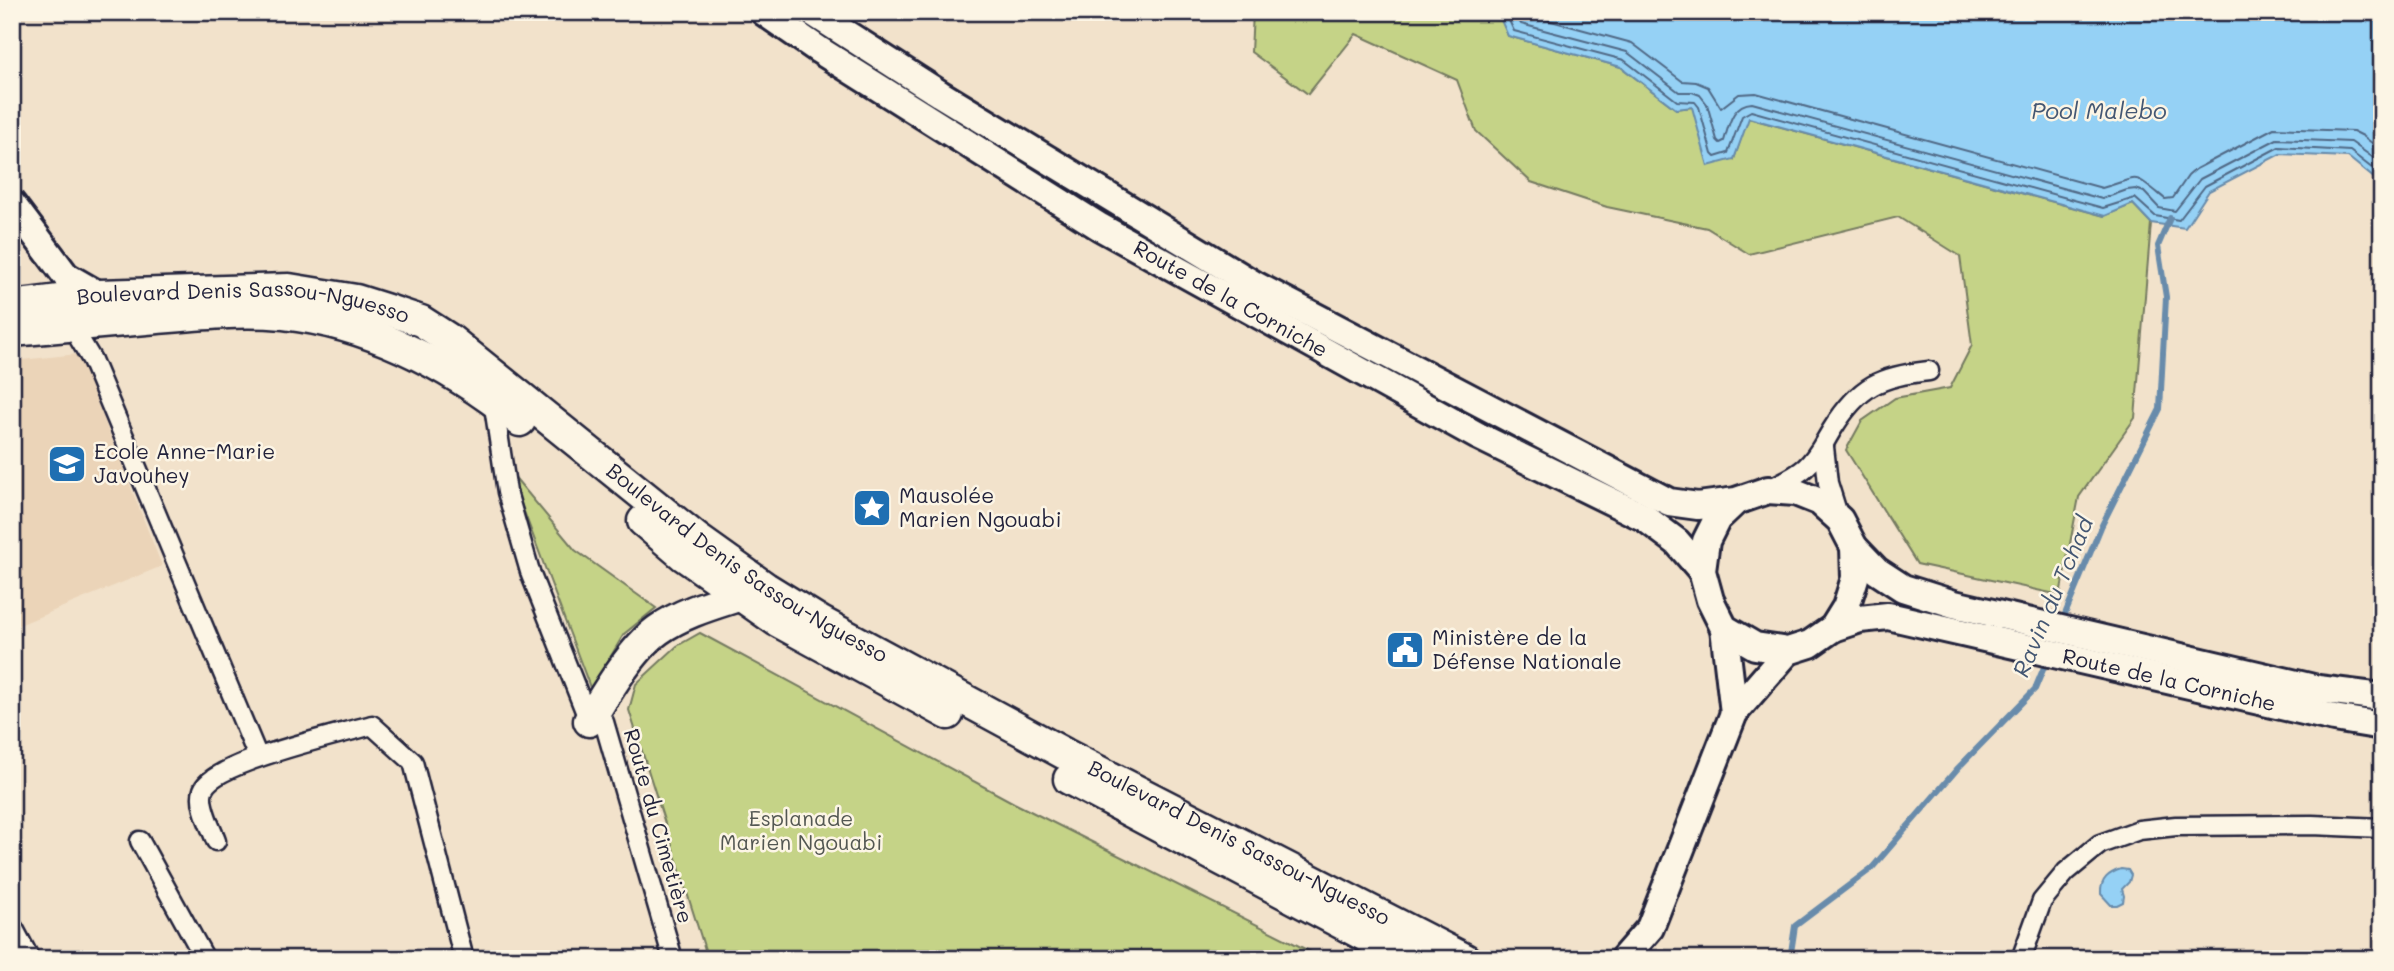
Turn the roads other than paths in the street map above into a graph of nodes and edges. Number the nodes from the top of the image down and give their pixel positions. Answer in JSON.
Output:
{"nodes":[{"id":1,"x":764,"y":12,"type":"edge"},
{"id":2,"x":813,"y":12,"type":"edge"},
{"id":3,"x":12,"y":204,"type":"edge"},
{"id":4,"x":67,"y":300,"type":"junction"},
{"id":5,"x":12,"y":306,"type":"edge"},
{"id":6,"x":103,"y":309,"type":"junction"},
{"id":7,"x":12,"y":331,"type":"edge"},
{"id":8,"x":92,"y":360,"type":"junction"},
{"id":9,"x":1929,"y":371,"type":"dead end"},
{"id":10,"x":494,"y":400,"type":"junction"},
{"id":11,"x":1824,"y":447,"type":"junction"},
{"id":12,"x":1768,"y":490,"type":"junction"},
{"id":13,"x":1736,"y":502,"type":"junction"},
{"id":14,"x":1840,"y":520,"type":"junction"},
{"id":15,"x":1854,"y":547,"type":"junction"},
{"id":16,"x":1702,"y":571,"type":"junction"},
{"id":17,"x":738,"y":596,"type":"junction"},
{"id":18,"x":1724,"y":628,"type":"junction"},
{"id":19,"x":1833,"y":628,"type":"junction"},
{"id":20,"x":1788,"y":651,"type":"junction"},
{"id":21,"x":2382,"y":697,"type":"edge"},
{"id":22,"x":1734,"y":713,"type":"junction"},
{"id":23,"x":589,"y":721,"type":"junction"},
{"id":24,"x":2382,"y":726,"type":"edge"},
{"id":25,"x":258,"y":757,"type":"junction"},
{"id":26,"x":2382,"y":828,"type":"edge"},
{"id":27,"x":140,"y":841,"type":"dead end"},
{"id":28,"x":216,"y":841,"type":"dead end"},
{"id":29,"x":1650,"y":928,"type":"junction"},
{"id":30,"x":14,"y":929,"type":"edge"},
{"id":31,"x":30,"y":959,"type":"edge"},
{"id":32,"x":205,"y":959,"type":"edge"},
{"id":33,"x":464,"y":959,"type":"edge"},
{"id":34,"x":673,"y":959,"type":"edge"},
{"id":35,"x":1409,"y":959,"type":"edge"},
{"id":36,"x":1465,"y":959,"type":"edge"},
{"id":37,"x":1623,"y":959,"type":"edge"},
{"id":38,"x":1653,"y":959,"type":"edge"},
{"id":39,"x":2021,"y":959,"type":"edge"}],
"edges":[{"from":1,"to":16,"type":"main road","name":"Route de la Corniche"},
{"from":2,"to":13,"type":"main road","name":"Route de la Corniche"},
{"from":3,"to":4,"type":"main road"},
{"from":4,"to":5,"type":"main road","name":"Boulevard Denis Sassou-Nguesso"},
{"from":4,"to":6,"type":"main road","name":"Boulevard Denis Sassou-Nguesso"},
{"from":4,"to":7,"type":"main road","name":"Boulevard Denis Sassou-Nguesso"},
{"from":4,"to":8,"type":"street"},
{"from":6,"to":8,"type":"street"},
{"from":6,"to":10,"type":"main road","name":"Boulevard Denis Sassou-Nguesso"},
{"from":6,"to":36,"type":"main road","name":"Boulevard Denis Sassou-Nguesso"},
{"from":8,"to":25,"type":"street"},
{"from":9,"to":11,"type":"street"},
{"from":10,"to":17,"type":"main road","name":"Boulevard Denis Sassou-Nguesso"},
{"from":10,"to":23,"type":"street","name":"Route du Cimetière"},
{"from":11,"to":12,"type":"street"},
{"from":11,"to":14,"type":"street"},
{"from":12,"to":13,"type":"main road"},
{"from":12,"to":14,"type":"main road"},
{"from":13,"to":16,"type":"main road"},
{"from":14,"to":15,"type":"main road"},
{"from":15,"to":19,"type":"main road"},
{"from":15,"to":21,"type":"main road","name":"Route de la Corniche"},
{"from":16,"to":18,"type":"main road"},
{"from":17,"to":23,"type":"main road"},
{"from":17,"to":35,"type":"main road","name":"Boulevard Denis Sassou-Nguesso"},
{"from":18,"to":20,"type":"main road"},
{"from":18,"to":22,"type":"main road"},
{"from":19,"to":20,"type":"main road"},
{"from":19,"to":24,"type":"main road","name":"Route de la Corniche"},
{"from":20,"to":22,"type":"main road"},
{"from":22,"to":29,"type":"main road"},
{"from":23,"to":34,"type":"street","name":"Route du Cimetière"},
{"from":25,"to":28,"type":"street"},
{"from":25,"to":33,"type":"street"},
{"from":26,"to":39,"type":"street"},
{"from":27,"to":32,"type":"street"},
{"from":29,"to":37,"type":"main road"},
{"from":29,"to":38,"type":"main road"},
{"from":30,"to":31,"type":"street"}]}
